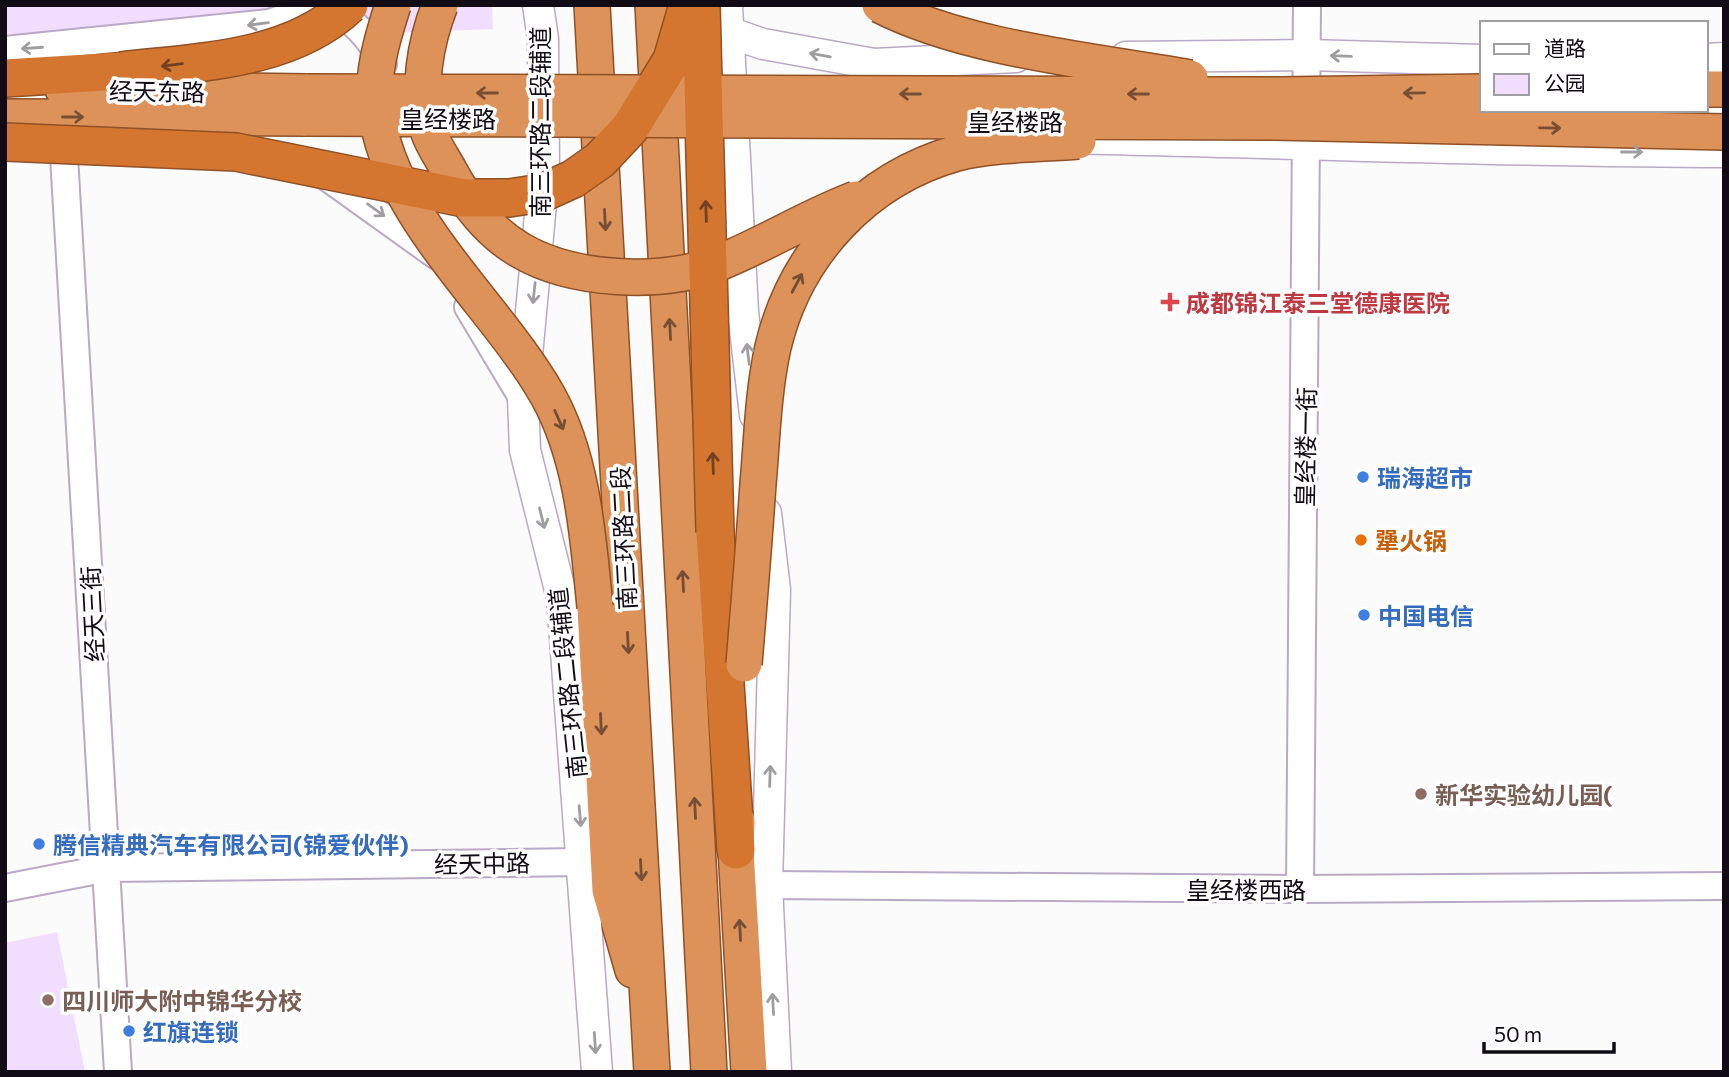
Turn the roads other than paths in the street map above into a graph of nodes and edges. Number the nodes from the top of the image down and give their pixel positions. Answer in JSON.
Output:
{"nodes":[{"id":1,"x":326,"y":5,"type":"edge"},
{"id":2,"x":349,"y":5,"type":"edge"},
{"id":3,"x":393,"y":5,"type":"edge"},
{"id":4,"x":440,"y":5,"type":"edge"},
{"id":5,"x":538,"y":5,"type":"edge"},
{"id":6,"x":592,"y":5,"type":"edge"},
{"id":7,"x":653,"y":5,"type":"edge"},
{"id":8,"x":688,"y":5,"type":"edge"},
{"id":9,"x":701,"y":5,"type":"edge"},
{"id":10,"x":880,"y":5,"type":"edge"},
{"id":11,"x":1307,"y":5,"type":"edge"},
{"id":12,"x":727,"y":18,"type":"edge"},
{"id":13,"x":5,"y":50,"type":"edge"},
{"id":14,"x":1307,"y":55,"type":"junction"},
{"id":15,"x":1480,"y":60,"type":"edge"},
{"id":16,"x":5,"y":79,"type":"edge"},
{"id":17,"x":1480,"y":80,"type":"edge"},
{"id":18,"x":5,"y":89,"type":"edge"},
{"id":19,"x":1480,"y":92,"type":"edge"},
{"id":20,"x":307,"y":105,"type":"junction"},
{"id":21,"x":1277,"y":108,"type":"junction"},
{"id":22,"x":5,"y":117,"type":"edge"},
{"id":23,"x":1724,"y":132,"type":"edge"},
{"id":24,"x":5,"y":142,"type":"edge"},
{"id":25,"x":1308,"y":143,"type":"junction"},
{"id":26,"x":733,"y":144,"type":"junction"},
{"id":27,"x":1526,"y":152,"type":"junction"},
{"id":28,"x":1724,"y":152,"type":"edge"},
{"id":29,"x":64,"y":156,"type":"junction"},
{"id":30,"x":5,"y":157,"type":"edge"},
{"id":31,"x":330,"y":178,"type":"junction"},
{"id":32,"x":881,"y":189,"type":"junction"},
{"id":33,"x":523,"y":399,"type":"junction"},
{"id":34,"x":732,"y":657,"type":"junction"},
{"id":35,"x":736,"y":850,"type":"joint"},
{"id":36,"x":583,"y":862,"type":"junction"},
{"id":37,"x":108,"y":868,"type":"junction"},
{"id":38,"x":767,"y":885,"type":"junction"},
{"id":39,"x":1724,"y":886,"type":"edge"},
{"id":40,"x":5,"y":888,"type":"edge"},
{"id":41,"x":1300,"y":889,"type":"junction"},
{"id":42,"x":704,"y":964,"type":"junction"},
{"id":43,"x":650,"y":1028,"type":"junction"},
{"id":44,"x":118,"y":1072,"type":"edge"},
{"id":45,"x":597,"y":1072,"type":"edge"},
{"id":46,"x":652,"y":1072,"type":"edge"},
{"id":47,"x":709,"y":1072,"type":"edge"},
{"id":48,"x":731,"y":1072,"type":"edge"},
{"id":49,"x":749,"y":1072,"type":"edge"},
{"id":50,"x":776,"y":1072,"type":"edge"}],
"edges":[{"from":1,"to":13,"type":"street","one_way":true},
{"from":1,"to":31,"type":"street"},
{"from":2,"to":16,"type":"highway","one_way":true,"bridge":true},
{"from":3,"to":43,"type":"highway","one_way":true,"bridge":true},
{"from":4,"to":32,"type":"highway","bridge":true},
{"from":5,"to":33,"type":"main road","name":"南三环路二段辅道","one_way":true},
{"from":6,"to":43,"type":"highway","name":"南三环路二段","one_way":true},
{"from":42,"to":7,"type":"highway","one_way":true},
{"from":8,"to":24,"type":"highway","bridge":true},
{"from":34,"to":9,"type":"highway","one_way":true,"bridge":true},
{"from":10,"to":21,"type":"highway","bridge":true},
{"from":11,"to":14,"type":"street","name":"皇经楼一街"},
{"from":14,"to":12,"type":"main road","one_way":true},
{"from":12,"to":26,"type":"main road"},
{"from":15,"to":14,"type":"main road","one_way":true},
{"from":14,"to":25,"type":"street","name":"皇经楼一街"},
{"from":17,"to":27,"type":"main road"},
{"from":18,"to":20,"type":"highway","name":"经天东路"},
{"from":19,"to":21,"type":"highway","name":"皇经楼路","one_way":true,"bridge":true},
{"from":20,"to":21,"type":"highway","name":"皇经楼路","bridge":true},
{"from":22,"to":20,"type":"highway","name":"经天东路","one_way":true},
{"from":21,"to":23,"type":"highway","name":"皇经楼路","one_way":true,"bridge":true},
{"from":21,"to":32,"type":"highway","bridge":true},
{"from":25,"to":26,"type":"main road"},
{"from":25,"to":27,"type":"main road"},
{"from":25,"to":41,"type":"street","name":"皇经楼一街"},
{"from":38,"to":26,"type":"main road","one_way":true},
{"from":27,"to":28,"type":"main road","one_way":true},
{"from":29,"to":30,"type":"street"},
{"from":29,"to":31,"type":"street"},
{"from":29,"to":37,"type":"street","name":"经天三街"},
{"from":31,"to":33,"type":"street","one_way":true},
{"from":34,"to":32,"type":"highway","one_way":true,"bridge":true},
{"from":33,"to":36,"type":"main road","name":"南三环路二段辅道","one_way":true},
{"from":34,"to":35,"type":"highway"},
{"from":49,"to":35,"type":"highway","one_way":true},
{"from":36,"to":37,"type":"street","name":"经天中路"},
{"from":36,"to":45,"type":"main road","name":"南三环路二段辅道","one_way":true},
{"from":37,"to":40,"type":"street","name":"经天中路"},
{"from":37,"to":44,"type":"street","name":"经天三街"},
{"from":38,"to":41,"type":"street","name":"皇经楼西路"},
{"from":50,"to":38,"type":"main road","one_way":true},
{"from":39,"to":41,"type":"street","name":"皇经楼西路"},
{"from":42,"to":47,"type":"highway"},
{"from":42,"to":48,"type":"highway"},
{"from":43,"to":46,"type":"highway","name":"南三环路二段"}]}
